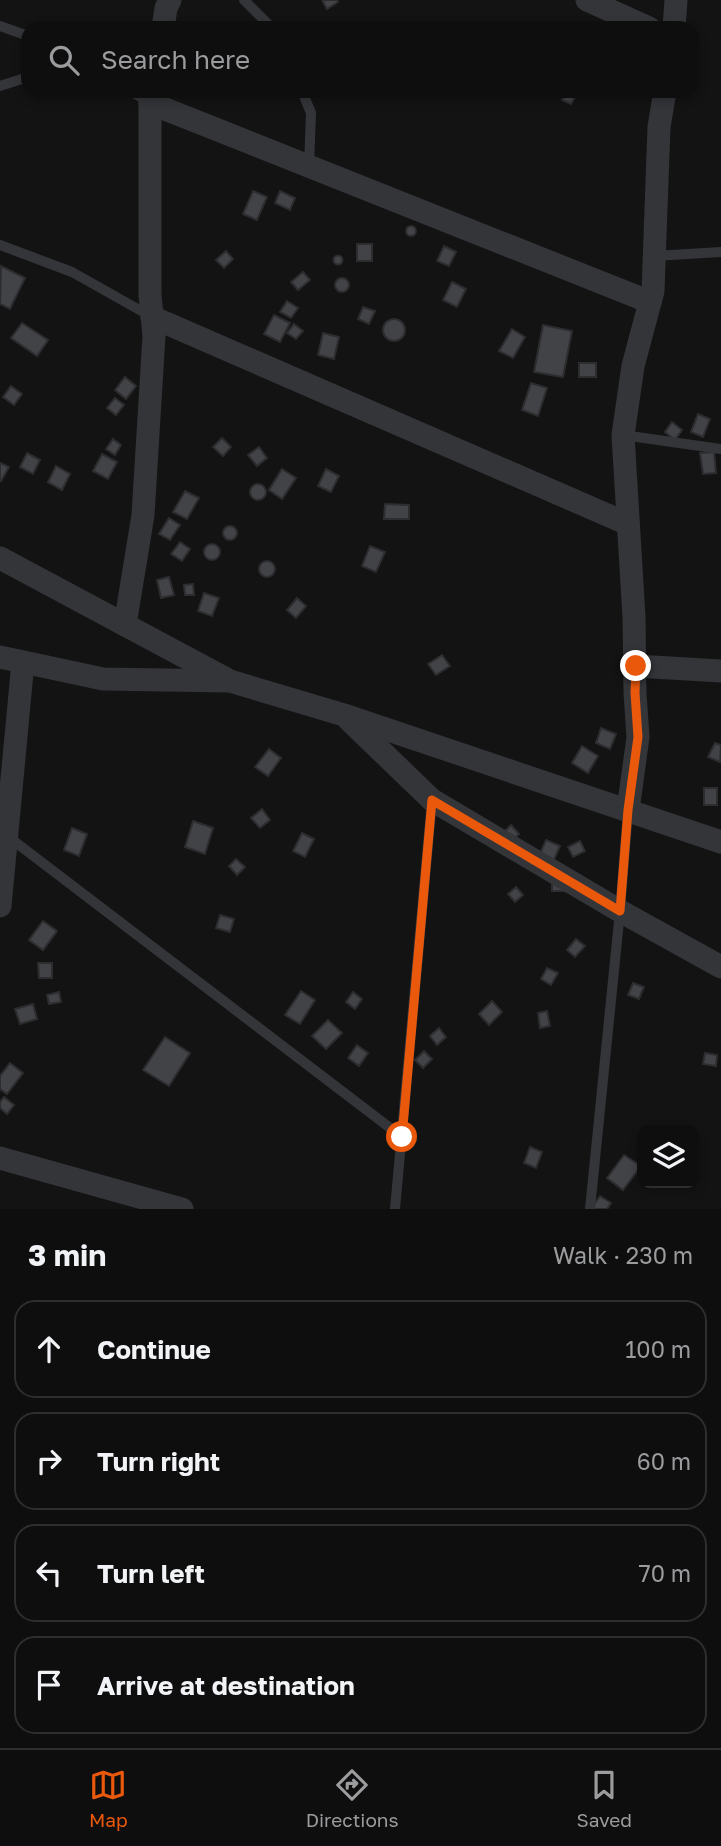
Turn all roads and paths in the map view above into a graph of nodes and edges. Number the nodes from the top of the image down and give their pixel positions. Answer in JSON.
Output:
{"nodes":[{"id":1,"x":170,"y":0,"type":"edge"},
{"id":2,"x":244,"y":0,"type":"edge"},
{"id":3,"x":587,"y":0,"type":"edge"},
{"id":4,"x":676,"y":0,"type":"edge"},
{"id":5,"x":164,"y":21,"type":"edge"},
{"id":6,"x":265,"y":21,"type":"edge"},
{"id":7,"x":634,"y":21,"type":"edge"},
{"id":8,"x":674,"y":21,"type":"edge"},
{"id":9,"x":0,"y":26,"type":"edge"},
{"id":10,"x":21,"y":34,"type":"edge"},
{"id":11,"x":21,"y":79,"type":"edge"},
{"id":12,"x":0,"y":86,"type":"edge"},
{"id":13,"x":150,"y":98,"type":"edge"},
{"id":14,"x":152,"y":98,"type":"edge"},
{"id":15,"x":305,"y":98,"type":"edge"},
{"id":16,"x":664,"y":98,"type":"edge"},
{"id":17,"x":309,"y":166,"type":"junction"},
{"id":18,"x":0,"y":245,"type":"edge"},
{"id":19,"x":721,"y":252,"type":"edge"},
{"id":20,"x":654,"y":256,"type":"junction"},
{"id":21,"x":650,"y":302,"type":"junction"},
{"id":22,"x":152,"y":317,"type":"junction"},
{"id":23,"x":623,"y":435,"type":"junction"},
{"id":24,"x":721,"y":449,"type":"edge"},
{"id":25,"x":628,"y":524,"type":"junction"},
{"id":26,"x":0,"y":558,"type":"edge"},
{"id":27,"x":124,"y":625,"type":"junction"},
{"id":28,"x":0,"y":657,"type":"edge"},
{"id":29,"x":23,"y":662,"type":"junction"},
{"id":30,"x":636,"y":666,"type":"junction"},
{"id":31,"x":721,"y":671,"type":"edge"},
{"id":32,"x":230,"y":681,"type":"junction"},
{"id":33,"x":344,"y":716,"type":"junction"},
{"id":34,"x":432,"y":800,"type":"junction"},
{"id":35,"x":628,"y":810,"type":"junction"},
{"id":36,"x":4,"y":833,"type":"edge"},
{"id":37,"x":721,"y":842,"type":"edge"},
{"id":38,"x":0,"y":906,"type":"edge"},
{"id":39,"x":620,"y":911,"type":"junction"},
{"id":40,"x":721,"y":967,"type":"edge"},
{"id":41,"x":402,"y":1137,"type":"junction"},
{"id":42,"x":0,"y":1158,"type":"edge"},
{"id":43,"x":182,"y":1209,"type":"edge"},
{"id":44,"x":395,"y":1209,"type":"edge"},
{"id":45,"x":590,"y":1209,"type":"edge"}],
"edges":[{"from":1,"to":5,"type":"street"},
{"from":2,"to":6,"type":"lane"},
{"from":3,"to":7,"type":"street"},
{"from":4,"to":8,"type":"street"},
{"from":9,"to":10,"type":"lane"},
{"from":11,"to":12,"type":"lane"},
{"from":13,"to":22,"type":"street"},
{"from":14,"to":17,"type":"street"},
{"from":15,"to":17,"type":"lane"},
{"from":16,"to":20,"type":"street"},
{"from":17,"to":21,"type":"street"},
{"from":18,"to":22,"type":"lane"},
{"from":19,"to":20,"type":"lane"},
{"from":20,"to":21,"type":"street"},
{"from":21,"to":23,"type":"street"},
{"from":22,"to":25,"type":"street"},
{"from":22,"to":27,"type":"street"},
{"from":23,"to":24,"type":"lane"},
{"from":23,"to":25,"type":"street"},
{"from":25,"to":30,"type":"street"},
{"from":26,"to":27,"type":"street"},
{"from":27,"to":32,"type":"street"},
{"from":28,"to":29,"type":"street"},
{"from":29,"to":32,"type":"street"},
{"from":29,"to":36,"type":"street"},
{"from":30,"to":31,"type":"street"},
{"from":30,"to":35,"type":"street"},
{"from":32,"to":33,"type":"street"},
{"from":33,"to":34,"type":"street"},
{"from":33,"to":35,"type":"street"},
{"from":34,"to":39,"type":"street"},
{"from":34,"to":41,"type":"lane"},
{"from":35,"to":37,"type":"street"},
{"from":35,"to":39,"type":"lane"},
{"from":36,"to":38,"type":"street"},
{"from":36,"to":41,"type":"lane"},
{"from":39,"to":40,"type":"street"},
{"from":39,"to":45,"type":"lane"},
{"from":41,"to":44,"type":"lane"},
{"from":42,"to":43,"type":"street"}]}
